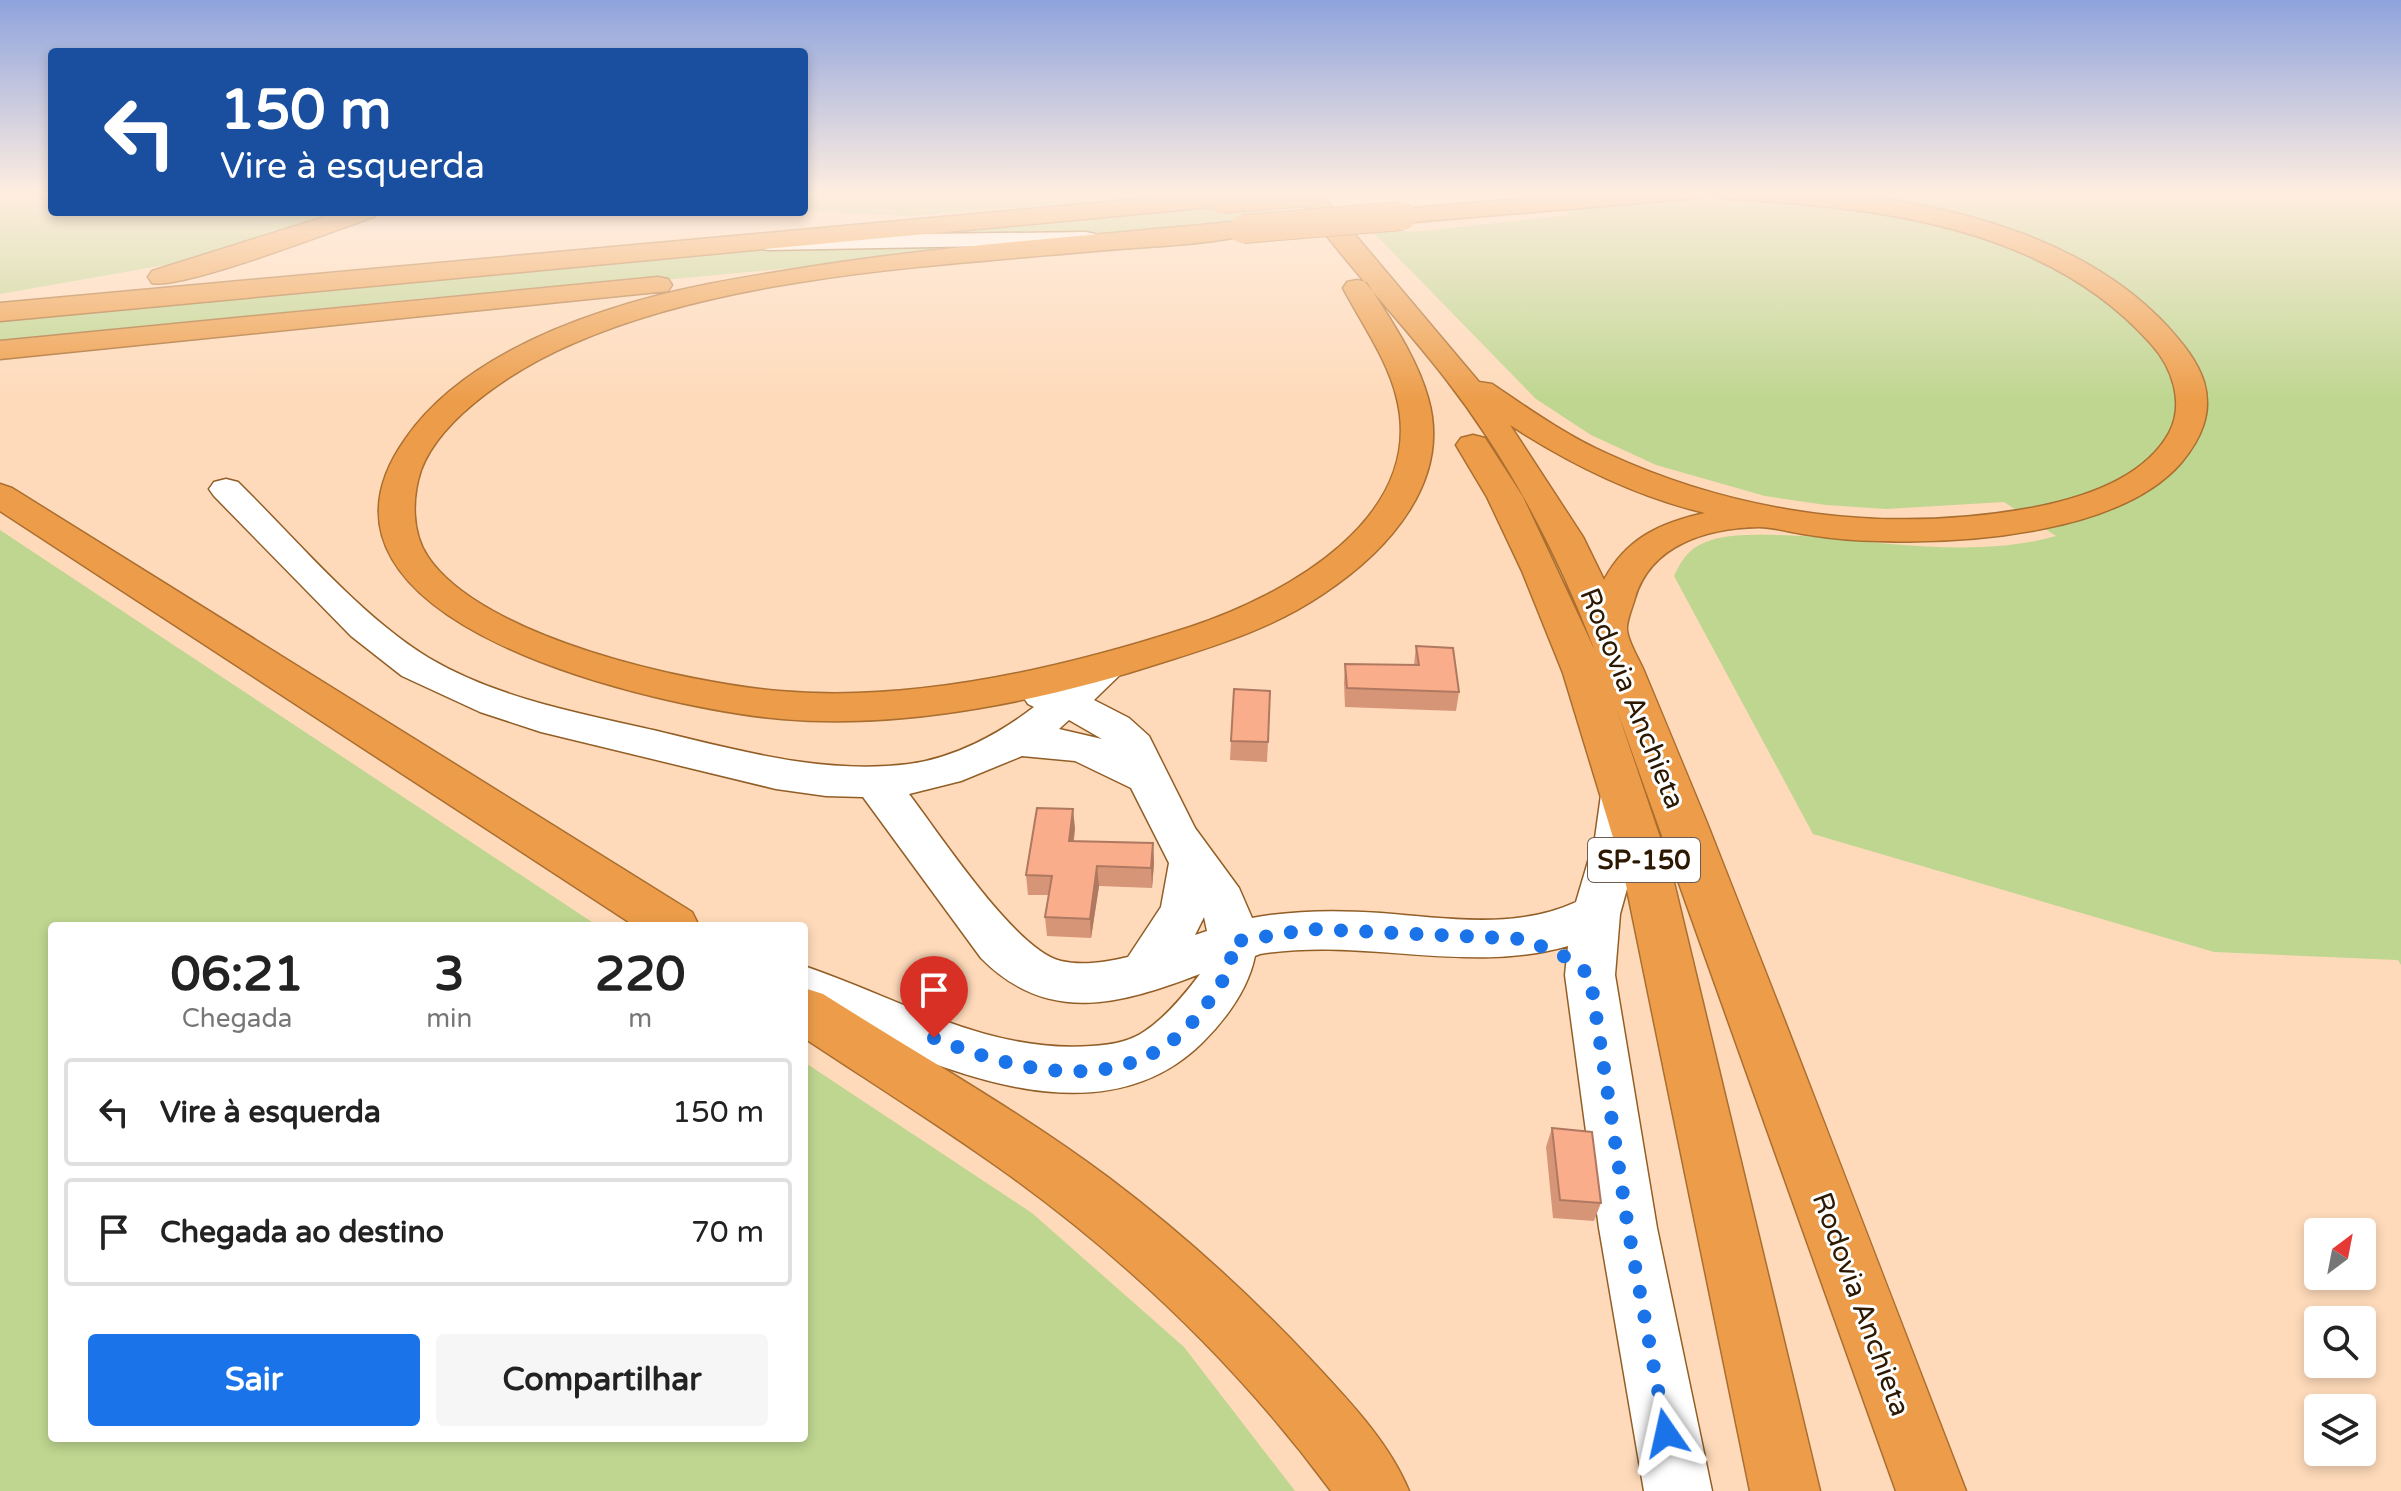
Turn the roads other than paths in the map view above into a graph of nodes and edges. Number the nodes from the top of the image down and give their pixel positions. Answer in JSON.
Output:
{"nodes":[{"id":1,"x":213,"y":262,"type":"edge"},
{"id":2,"x":549,"y":262,"type":"edge"},
{"id":3,"x":893,"y":262,"type":"edge"},
{"id":4,"x":896,"y":262,"type":"edge"},
{"id":5,"x":1336,"y":262,"type":"edge"},
{"id":6,"x":1365,"y":262,"type":"edge"},
{"id":7,"x":2059,"y":262,"type":"edge"},
{"id":8,"x":1357,"y":288,"type":"junction"},
{"id":9,"x":0,"y":304,"type":"edge"},
{"id":10,"x":0,"y":312,"type":"edge"},
{"id":11,"x":0,"y":350,"type":"edge"},
{"id":12,"x":1458,"y":374,"type":"junction"},
{"id":13,"x":226,"y":489,"type":"dead end"},
{"id":14,"x":0,"y":495,"type":"edge"},
{"id":15,"x":1765,"y":517,"type":"junction"},
{"id":16,"x":1607,"y":630,"type":"junction"},
{"id":17,"x":1107,"y":668,"type":"junction"},
{"id":18,"x":1024,"y":689,"type":"junction"},
{"id":19,"x":1063,"y":703,"type":"junction"},
{"id":20,"x":1017,"y":742,"type":"junction"},
{"id":21,"x":1147,"y":778,"type":"junction"},
{"id":22,"x":875,"y":782,"type":"junction"},
{"id":23,"x":1623,"y":795,"type":"junction"},
{"id":24,"x":1214,"y":900,"type":"junction"},
{"id":25,"x":1596,"y":914,"type":"junction"},
{"id":26,"x":668,"y":922,"type":"edge"},
{"id":27,"x":1524,"y":939,"type":"junction"},
{"id":28,"x":1146,"y":971,"type":"junction"},
{"id":29,"x":1590,"y":975,"type":"junction"},
{"id":30,"x":808,"y":989,"type":"edge"},
{"id":31,"x":808,"y":1013,"type":"edge"},
{"id":32,"x":1938,"y":1482,"type":"edge"},
{"id":33,"x":1374,"y":1491,"type":"edge"},
{"id":34,"x":1678,"y":1491,"type":"edge"},
{"id":35,"x":1785,"y":1491,"type":"edge"}],
"edges":[{"from":1,"to":9,"type":"highway"},
{"from":2,"to":10,"type":"highway"},
{"from":3,"to":11,"type":"highway"},
{"from":4,"to":18,"type":"highway"},
{"from":5,"to":8,"type":"highway","name":"Rodovia Anchieta","number":"SP-150"},
{"from":6,"to":12,"type":"highway","name":"Rodovia Anchieta","number":"SP-150"},
{"from":7,"to":15,"type":"highway"},
{"from":8,"to":17,"type":"highway"},
{"from":8,"to":23,"type":"highway","name":"Rodovia Anchieta","number":"SP-150"},
{"from":12,"to":15,"type":"highway"},
{"from":12,"to":16,"type":"highway","name":"Rodovia Anchieta","number":"SP-150"},
{"from":13,"to":22,"type":"lane"},
{"from":14,"to":26,"type":"highway"},
{"from":15,"to":16,"type":"highway"},
{"from":16,"to":32,"type":"highway","name":"Rodovia Anchieta","number":"SP-150"},
{"from":17,"to":18,"type":"highway"},
{"from":17,"to":19,"type":"lane"},
{"from":18,"to":19,"type":"lane"},
{"from":19,"to":20,"type":"lane"},
{"from":19,"to":21,"type":"lane"},
{"from":20,"to":21,"type":"lane"},
{"from":20,"to":22,"type":"lane"},
{"from":21,"to":24,"type":"lane"},
{"from":22,"to":28,"type":"lane"},
{"from":23,"to":25,"type":"lane"},
{"from":23,"to":35,"type":"highway","name":"Rodovia Anchieta","number":"SP-150"},
{"from":24,"to":27,"type":"lane"},
{"from":24,"to":28,"type":"lane"},
{"from":24,"to":28,"type":"lane"},
{"from":24,"to":30,"type":"lane"},
{"from":25,"to":27,"type":"lane"},
{"from":25,"to":29,"type":"lane"},
{"from":27,"to":29,"type":"lane"},
{"from":29,"to":34,"type":"lane"},
{"from":31,"to":33,"type":"highway"}]}
